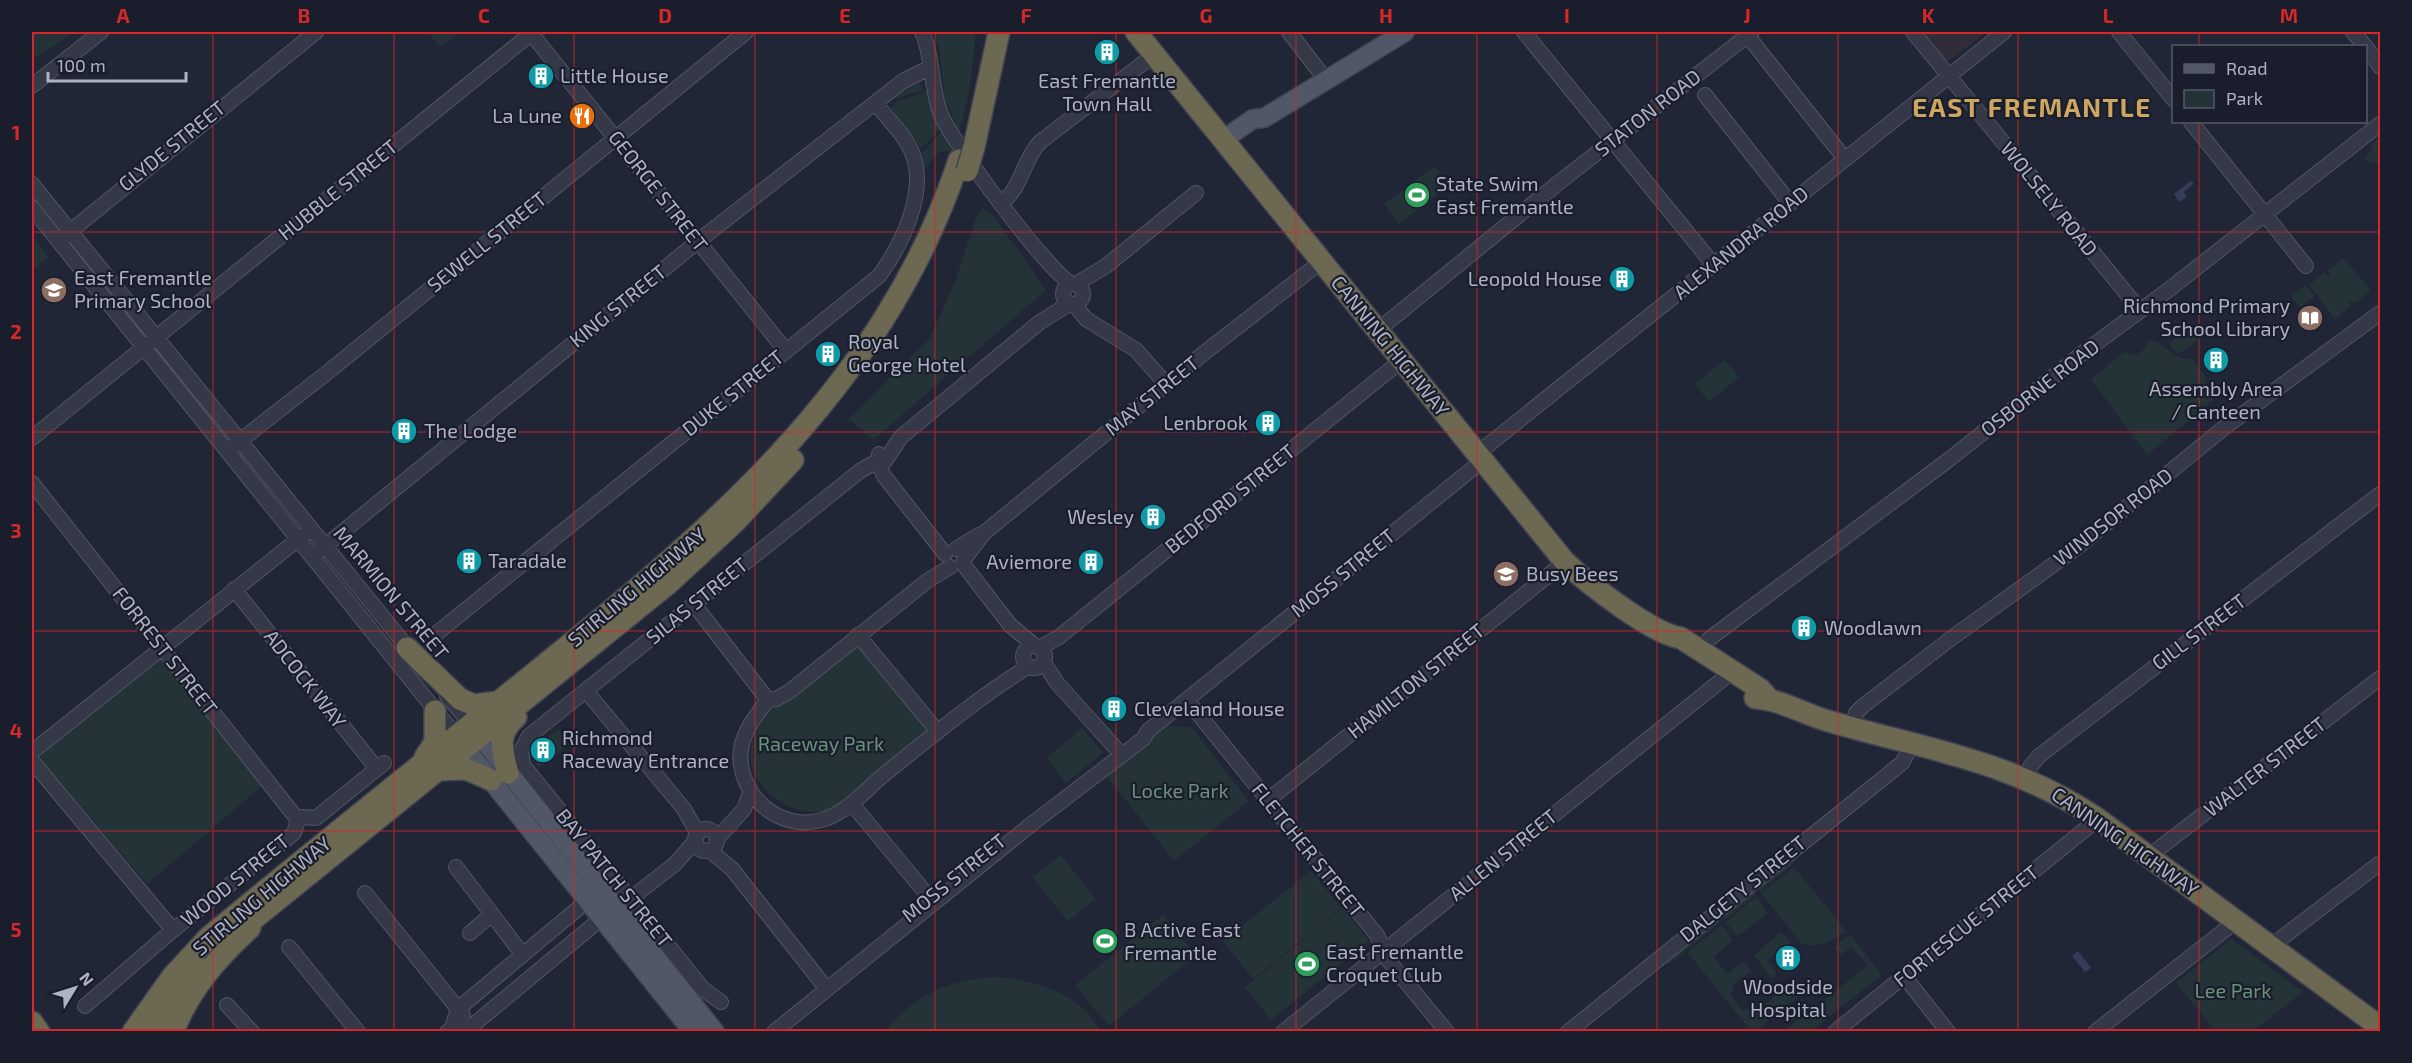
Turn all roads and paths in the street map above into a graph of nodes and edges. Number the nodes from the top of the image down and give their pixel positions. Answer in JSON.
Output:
{"nodes":[{"id":1,"x":89,"y":32,"type":"edge"},
{"id":2,"x":101,"y":32,"type":"edge"},
{"id":3,"x":316,"y":32,"type":"edge"},
{"id":4,"x":532,"y":32,"type":"edge"},
{"id":5,"x":746,"y":32,"type":"edge"},
{"id":6,"x":922,"y":32,"type":"edge"},
{"id":7,"x":985,"y":32,"type":"edge"},
{"id":8,"x":999,"y":32,"type":"edge"},
{"id":9,"x":1136,"y":32,"type":"edge"},
{"id":10,"x":1289,"y":32,"type":"edge"},
{"id":11,"x":1405,"y":32,"type":"edge"},
{"id":12,"x":1524,"y":32,"type":"edge"},
{"id":13,"x":1913,"y":32,"type":"edge"},
{"id":14,"x":2004,"y":32,"type":"edge"},
{"id":15,"x":2119,"y":32,"type":"edge"},
{"id":16,"x":2354,"y":32,"type":"edge"},
{"id":17,"x":1749,"y":33,"type":"edge"},
{"id":18,"x":2364,"y":45,"type":"edge"},
{"id":19,"x":2367,"y":50,"type":"edge"},
{"id":20,"x":1155,"y":54,"type":"junction"},
{"id":21,"x":931,"y":67,"type":"junction"},
{"id":22,"x":2380,"y":67,"type":"edge"},
{"id":23,"x":1949,"y":76,"type":"junction"},
{"id":24,"x":33,"y":80,"type":"edge"},
{"id":25,"x":1326,"y":80,"type":"junction"},
{"id":26,"x":1705,"y":95,"type":"dead end"},
{"id":27,"x":2172,"y":98,"type":"edge"},
{"id":28,"x":875,"y":103,"type":"junction"},
{"id":29,"x":2192,"y":123,"type":"edge"},
{"id":30,"x":2380,"y":124,"type":"edge"},
{"id":31,"x":616,"y":137,"type":"junction"},
{"id":32,"x":1612,"y":141,"type":"junction"},
{"id":33,"x":1228,"y":143,"type":"junction"},
{"id":34,"x":966,"y":154,"type":"junction"},
{"id":35,"x":1845,"y":159,"type":"junction"},
{"id":36,"x":32,"y":184,"type":"edge"},
{"id":37,"x":1196,"y":193,"type":"dead end"},
{"id":38,"x":1002,"y":203,"type":"junction"},
{"id":39,"x":1790,"y":203,"type":"junction"},
{"id":40,"x":32,"y":208,"type":"edge"},
{"id":41,"x":2264,"y":214,"type":"junction"},
{"id":42,"x":64,"y":236,"type":"junction"},
{"id":43,"x":697,"y":242,"type":"junction"},
{"id":44,"x":1322,"y":261,"type":"junction"},
{"id":45,"x":1713,"y":264,"type":"junction"},
{"id":46,"x":2306,"y":266,"type":"dead end"},
{"id":47,"x":1073,"y":294,"type":"junction"},
{"id":48,"x":2140,"y":310,"type":"junction"},
{"id":49,"x":2380,"y":313,"type":"edge"},
{"id":50,"x":1377,"y":331,"type":"junction"},
{"id":51,"x":150,"y":343,"type":"junction"},
{"id":52,"x":786,"y":351,"type":"junction"},
{"id":53,"x":1401,"y":361,"type":"junction"},
{"id":54,"x":1164,"y":386,"type":"junction"},
{"id":55,"x":32,"y":438,"type":"edge"},
{"id":56,"x":238,"y":442,"type":"junction"},
{"id":57,"x":227,"y":451,"type":"junction"},
{"id":58,"x":1480,"y":458,"type":"junction"},
{"id":59,"x":881,"y":462,"type":"junction"},
{"id":60,"x":32,"y":483,"type":"edge"},
{"id":61,"x":2380,"y":494,"type":"edge"},
{"id":62,"x":310,"y":530,"type":"junction"},
{"id":63,"x":299,"y":539,"type":"junction"},
{"id":64,"x":324,"y":547,"type":"junction"},
{"id":65,"x":313,"y":556,"type":"junction"},
{"id":66,"x":954,"y":559,"type":"junction"},
{"id":67,"x":1565,"y":562,"type":"junction"},
{"id":68,"x":234,"y":589,"type":"junction"},
{"id":69,"x":693,"y":603,"type":"junction"},
{"id":70,"x":438,"y":633,"type":"dead end"},
{"id":71,"x":858,"y":635,"type":"junction"},
{"id":72,"x":1668,"y":636,"type":"junction"},
{"id":73,"x":603,"y":639,"type":"junction"},
{"id":74,"x":162,"y":646,"type":"junction"},
{"id":75,"x":407,"y":648,"type":"junction"},
{"id":76,"x":1699,"y":651,"type":"junction"},
{"id":77,"x":1034,"y":657,"type":"junction"},
{"id":78,"x":2380,"y":678,"type":"edge"},
{"id":79,"x":1723,"y":679,"type":"junction"},
{"id":80,"x":586,"y":691,"type":"junction"},
{"id":81,"x":767,"y":696,"type":"junction"},
{"id":82,"x":1768,"y":698,"type":"junction"},
{"id":83,"x":1187,"y":700,"type":"junction"},
{"id":84,"x":498,"y":702,"type":"junction"},
{"id":85,"x":435,"y":711,"type":"junction"},
{"id":86,"x":1852,"y":727,"type":"junction"},
{"id":87,"x":938,"y":732,"type":"junction"},
{"id":88,"x":468,"y":737,"type":"junction"},
{"id":89,"x":1913,"y":743,"type":"junction"},
{"id":90,"x":522,"y":747,"type":"joint"},
{"id":91,"x":32,"y":752,"type":"edge"},
{"id":92,"x":1116,"y":754,"type":"junction"},
{"id":93,"x":32,"y":761,"type":"edge"},
{"id":94,"x":381,"y":766,"type":"joint"},
{"id":95,"x":417,"y":767,"type":"junction"},
{"id":96,"x":439,"y":770,"type":"junction"},
{"id":97,"x":500,"y":776,"type":"junction"},
{"id":98,"x":2026,"y":778,"type":"junction"},
{"id":99,"x":755,"y":799,"type":"junction"},
{"id":100,"x":1268,"y":800,"type":"junction"},
{"id":101,"x":852,"y":804,"type":"junction"},
{"id":102,"x":2095,"y":817,"type":"junction"},
{"id":103,"x":298,"y":820,"type":"junction"},
{"id":104,"x":707,"y":839,"type":"junction"},
{"id":105,"x":2150,"y":858,"type":"junction"},
{"id":106,"x":2380,"y":862,"type":"edge"},
{"id":107,"x":456,"y":867,"type":"dead end"},
{"id":108,"x":365,"y":892,"type":"dead end"},
{"id":109,"x":595,"y":895,"type":"junction"},
{"id":110,"x":932,"y":901,"type":"junction"},
{"id":111,"x":270,"y":908,"type":"junction"},
{"id":112,"x":616,"y":908,"type":"junction"},
{"id":113,"x":492,"y":914,"type":"junction"},
{"id":114,"x":2234,"y":919,"type":"junction"},
{"id":115,"x":173,"y":930,"type":"junction"},
{"id":116,"x":470,"y":933,"type":"dead end"},
{"id":117,"x":289,"y":947,"type":"dead end"},
{"id":118,"x":2274,"y":948,"type":"junction"},
{"id":119,"x":1384,"y":951,"type":"junction"},
{"id":120,"x":523,"y":955,"type":"junction"},
{"id":121,"x":1904,"y":976,"type":"junction"},
{"id":122,"x":825,"y":986,"type":"junction"},
{"id":123,"x":721,"y":1002,"type":"dead end"},
{"id":124,"x":227,"y":1005,"type":"dead end"},
{"id":125,"x":85,"y":1006,"type":"dead end"},
{"id":126,"x":458,"y":1009,"type":"junction"},
{"id":127,"x":32,"y":1022,"type":"edge"},
{"id":128,"x":2372,"y":1026,"type":"edge"},
{"id":129,"x":474,"y":1029,"type":"edge"},
{"id":130,"x":139,"y":1030,"type":"edge"},
{"id":131,"x":449,"y":1030,"type":"edge"},
{"id":132,"x":39,"y":1032,"type":"edge"},
{"id":133,"x":173,"y":1032,"type":"edge"},
{"id":134,"x":252,"y":1032,"type":"edge"},
{"id":135,"x":358,"y":1032,"type":"edge"},
{"id":136,"x":693,"y":1032,"type":"edge"},
{"id":137,"x":715,"y":1032,"type":"edge"},
{"id":138,"x":764,"y":1032,"type":"edge"},
{"id":139,"x":774,"y":1032,"type":"edge"},
{"id":140,"x":1283,"y":1032,"type":"edge"},
{"id":141,"x":1447,"y":1032,"type":"edge"},
{"id":142,"x":1569,"y":1032,"type":"edge"},
{"id":143,"x":1835,"y":1032,"type":"edge"},
{"id":144,"x":1948,"y":1032,"type":"edge"},
{"id":145,"x":2096,"y":1032,"type":"edge"}],
"edges":[{"from":1,"to":24,"type":"street"},
{"from":2,"to":24,"type":"street"},
{"from":3,"to":42,"type":"street","name":"GLYDE STREET"},
{"from":4,"to":31,"type":"street","name":"GEORGE STREET"},
{"from":4,"to":51,"type":"street","name":"HUBBLE STREET"},
{"from":5,"to":31,"type":"street","name":"SEWELL STREET"},
{"from":6,"to":21,"type":"street"},
{"from":7,"to":34,"type":"highway","name":"STIRLING HIGHWAY"},
{"from":8,"to":34,"type":"highway","name":"STIRLING HIGHWAY"},
{"from":9,"to":20,"type":"highway","name":"CANNING HIGHWAY"},
{"from":10,"to":25,"type":"street"},
{"from":11,"to":25,"type":"main road"},
{"from":12,"to":32,"type":"street"},
{"from":13,"to":23,"type":"street","name":"WOLSELY ROAD"},
{"from":14,"to":23,"type":"street","name":"ALEXANDRA ROAD"},
{"from":15,"to":27,"type":"street"},
{"from":16,"to":18,"type":"street"},
{"from":17,"to":32,"type":"street","name":"STATON ROAD"},
{"from":17,"to":35,"type":"street"},
{"from":19,"to":22,"type":"street"},
{"from":20,"to":33,"type":"highway","name":"CANNING HIGHWAY"},
{"from":20,"to":38,"type":"street"},
{"from":21,"to":28,"type":"street","name":"KING STREET"},
{"from":21,"to":38,"type":"street"},
{"from":23,"to":35,"type":"street","name":"ALEXANDRA ROAD"},
{"from":23,"to":48,"type":"street","name":"WOLSELY ROAD"},
{"from":25,"to":33,"type":"main road"},
{"from":26,"to":39,"type":"street"},
{"from":28,"to":43,"type":"street","name":"KING STREET"},
{"from":28,"to":52,"type":"street","name":"DUKE STREET"},
{"from":29,"to":41,"type":"street"},
{"from":30,"to":41,"type":"street","name":"OSBORNE ROAD"},
{"from":31,"to":43,"type":"street","name":"GEORGE STREET"},
{"from":31,"to":56,"type":"street","name":"SEWELL STREET"},
{"from":32,"to":45,"type":"street"},
{"from":32,"to":50,"type":"street","name":"STATON ROAD"},
{"from":33,"to":44,"type":"highway","name":"CANNING HIGHWAY"},
{"from":34,"to":73,"type":"highway","name":"STIRLING HIGHWAY"},
{"from":34,"to":84,"type":"highway","name":"STIRLING HIGHWAY"},
{"from":35,"to":39,"type":"street","name":"ALEXANDRA ROAD"},
{"from":36,"to":42,"type":"street","name":"MARMION STREET"},
{"from":37,"to":47,"type":"street","name":"SILAS STREET"},
{"from":38,"to":47,"type":"street"},
{"from":39,"to":45,"type":"street","name":"ALEXANDRA ROAD"},
{"from":40,"to":42,"type":"street","name":"MARMION STREET"},
{"from":41,"to":46,"type":"street"},
{"from":41,"to":48,"type":"street","name":"OSBORNE ROAD"},
{"from":42,"to":51,"type":"street","name":"MARMION STREET"},
{"from":43,"to":52,"type":"street","name":"GEORGE STREET"},
{"from":43,"to":64,"type":"street","name":"KING STREET"},
{"from":44,"to":50,"type":"highway","name":"CANNING HIGHWAY"},
{"from":44,"to":54,"type":"street","name":"MAY STREET"},
{"from":45,"to":58,"type":"street","name":"ALEXANDRA ROAD"},
{"from":47,"to":54,"type":"street"},
{"from":47,"to":59,"type":"street","name":"SILAS STREET"},
{"from":48,"to":76,"type":"street","name":"OSBORNE ROAD"},
{"from":49,"to":86,"type":"street","name":"WINDSOR ROAD"},
{"from":50,"to":53,"type":"highway","name":"CANNING HIGHWAY"},
{"from":51,"to":55,"type":"street","name":"HUBBLE STREET"},
{"from":51,"to":56,"type":"street","name":"MARMION STREET"},
{"from":51,"to":57,"type":"street","name":"MARMION STREET"},
{"from":52,"to":70,"type":"street","name":"DUKE STREET"},
{"from":53,"to":58,"type":"highway","name":"CANNING HIGHWAY"},
{"from":53,"to":77,"type":"street","name":"BEDFORD STREET"},
{"from":54,"to":66,"type":"street","name":"MAY STREET"},
{"from":56,"to":57,"type":"street","name":"SEWELL STREET"},
{"from":56,"to":62,"type":"street","name":"MARMION STREET"},
{"from":57,"to":63,"type":"street","name":"MARMION STREET"},
{"from":58,"to":67,"type":"highway","name":"CANNING HIGHWAY"},
{"from":58,"to":83,"type":"street","name":"MOSS STREET"},
{"from":59,"to":66,"type":"street"},
{"from":59,"to":69,"type":"street","name":"SILAS STREET"},
{"from":60,"to":74,"type":"street","name":"FORREST STREET"},
{"from":61,"to":98,"type":"street","name":"GILL STREET"},
{"from":62,"to":63,"type":"street"},
{"from":62,"to":64,"type":"street","name":"MARMION STREET"},
{"from":63,"to":65,"type":"street","name":"MARMION STREET"},
{"from":63,"to":68,"type":"street"},
{"from":64,"to":65,"type":"street","name":"KING STREET"},
{"from":64,"to":75,"type":"street","name":"MARMION STREET"},
{"from":65,"to":85,"type":"street","name":"MARMION STREET"},
{"from":66,"to":71,"type":"street","name":"MAY STREET"},
{"from":66,"to":77,"type":"street"},
{"from":67,"to":72,"type":"highway","name":"CANNING HIGHWAY"},
{"from":67,"to":100,"type":"street","name":"HAMILTON STREET"},
{"from":68,"to":74,"type":"street"},
{"from":68,"to":94,"type":"street","name":"ADCOCK WAY"},
{"from":69,"to":80,"type":"street","name":"SILAS STREET"},
{"from":69,"to":81,"type":"street"},
{"from":71,"to":81,"type":"street","name":"MAY STREET"},
{"from":71,"to":87,"type":"street"},
{"from":72,"to":76,"type":"highway","name":"CANNING HIGHWAY"},
{"from":72,"to":79,"type":"highway","name":"CANNING HIGHWAY"},
{"from":73,"to":88,"type":"highway","name":"STIRLING HIGHWAY"},
{"from":73,"to":97,"type":"highway"},
{"from":74,"to":91,"type":"street"},
{"from":74,"to":103,"type":"street","name":"FORREST STREET"},
{"from":75,"to":84,"type":"highway"},
{"from":75,"to":88,"type":"street","name":"MARMION STREET"},
{"from":76,"to":82,"type":"highway","name":"CANNING HIGHWAY"},
{"from":77,"to":87,"type":"street"},
{"from":77,"to":92,"type":"street"},
{"from":78,"to":105,"type":"street","name":"WALTER STREET"},
{"from":79,"to":82,"type":"highway","name":"CANNING HIGHWAY"},
{"from":79,"to":119,"type":"street","name":"ALLEN STREET"},
{"from":80,"to":90,"type":"street","name":"SILAS STREET"},
{"from":80,"to":104,"type":"street"},
{"from":81,"to":99,"type":"street"},
{"from":82,"to":86,"type":"highway","name":"CANNING HIGHWAY"},
{"from":83,"to":92,"type":"street","name":"MOSS STREET"},
{"from":83,"to":100,"type":"street","name":"FLETCHER STREET"},
{"from":84,"to":88,"type":"highway","name":"STIRLING HIGHWAY"},
{"from":85,"to":88,"type":"street","name":"MARMION STREET"},
{"from":85,"to":95,"type":"highway"},
{"from":86,"to":89,"type":"highway","name":"CANNING HIGHWAY"},
{"from":87,"to":101,"type":"street"},
{"from":88,"to":95,"type":"highway","name":"STIRLING HIGHWAY"},
{"from":88,"to":96,"type":"highway","name":"STIRLING HIGHWAY"},
{"from":88,"to":97,"type":"main road","name":"MARMION STREET"},
{"from":89,"to":98,"type":"highway","name":"CANNING HIGHWAY"},
{"from":89,"to":142,"type":"street","name":"DALGETY STREET"},
{"from":90,"to":112,"type":"street","name":"BAY PATCH STREET"},
{"from":92,"to":110,"type":"street","name":"MOSS STREET"},
{"from":93,"to":115,"type":"street"},
{"from":94,"to":103,"type":"street","name":"WOOD STREET"},
{"from":95,"to":130,"type":"highway","name":"STIRLING HIGHWAY"},
{"from":96,"to":97,"type":"highway"},
{"from":96,"to":111,"type":"highway","name":"STIRLING HIGHWAY"},
{"from":97,"to":109,"type":"main road","name":"MARMION STREET"},
{"from":98,"to":102,"type":"highway","name":"CANNING HIGHWAY"},
{"from":99,"to":101,"type":"street"},
{"from":99,"to":104,"type":"street"},
{"from":100,"to":119,"type":"street","name":"FLETCHER STREET"},
{"from":101,"to":110,"type":"street"},
{"from":102,"to":105,"type":"highway","name":"CANNING HIGHWAY"},
{"from":102,"to":121,"type":"street","name":"FORTESCUE STREET"},
{"from":103,"to":115,"type":"street","name":"WOOD STREET"},
{"from":104,"to":112,"type":"street"},
{"from":104,"to":122,"type":"street"},
{"from":105,"to":114,"type":"highway","name":"CANNING HIGHWAY"},
{"from":106,"to":118,"type":"street"},
{"from":107,"to":113,"type":"street"},
{"from":108,"to":126,"type":"street"},
{"from":109,"to":112,"type":"main road","name":"MARMION STREET"},
{"from":109,"to":120,"type":"street"},
{"from":110,"to":122,"type":"street","name":"MOSS STREET"},
{"from":111,"to":130,"type":"highway","name":"STIRLING HIGHWAY"},
{"from":111,"to":133,"type":"highway"},
{"from":112,"to":123,"type":"street","name":"BAY PATCH STREET"},
{"from":112,"to":129,"type":"street"},
{"from":112,"to":136,"type":"main road","name":"MARMION STREET"},
{"from":112,"to":137,"type":"main road","name":"MARMION STREET"},
{"from":113,"to":116,"type":"street"},
{"from":113,"to":120,"type":"street"},
{"from":114,"to":118,"type":"highway","name":"CANNING HIGHWAY"},
{"from":114,"to":145,"type":"street"},
{"from":115,"to":125,"type":"street","name":"WOOD STREET"},
{"from":117,"to":135,"type":"street"},
{"from":118,"to":128,"type":"highway","name":"CANNING HIGHWAY"},
{"from":119,"to":140,"type":"street","name":"ALLEN STREET"},
{"from":119,"to":141,"type":"street","name":"FLETCHER STREET"},
{"from":120,"to":126,"type":"street"},
{"from":121,"to":143,"type":"street","name":"FORTESCUE STREET"},
{"from":121,"to":144,"type":"street"},
{"from":122,"to":138,"type":"street","name":"MOSS STREET"},
{"from":122,"to":139,"type":"street","name":"MOSS STREET"},
{"from":124,"to":134,"type":"street"},
{"from":126,"to":129,"type":"street"},
{"from":126,"to":131,"type":"street"},
{"from":127,"to":132,"type":"highway"},
{"from":129,"to":131,"type":"street"}]}
